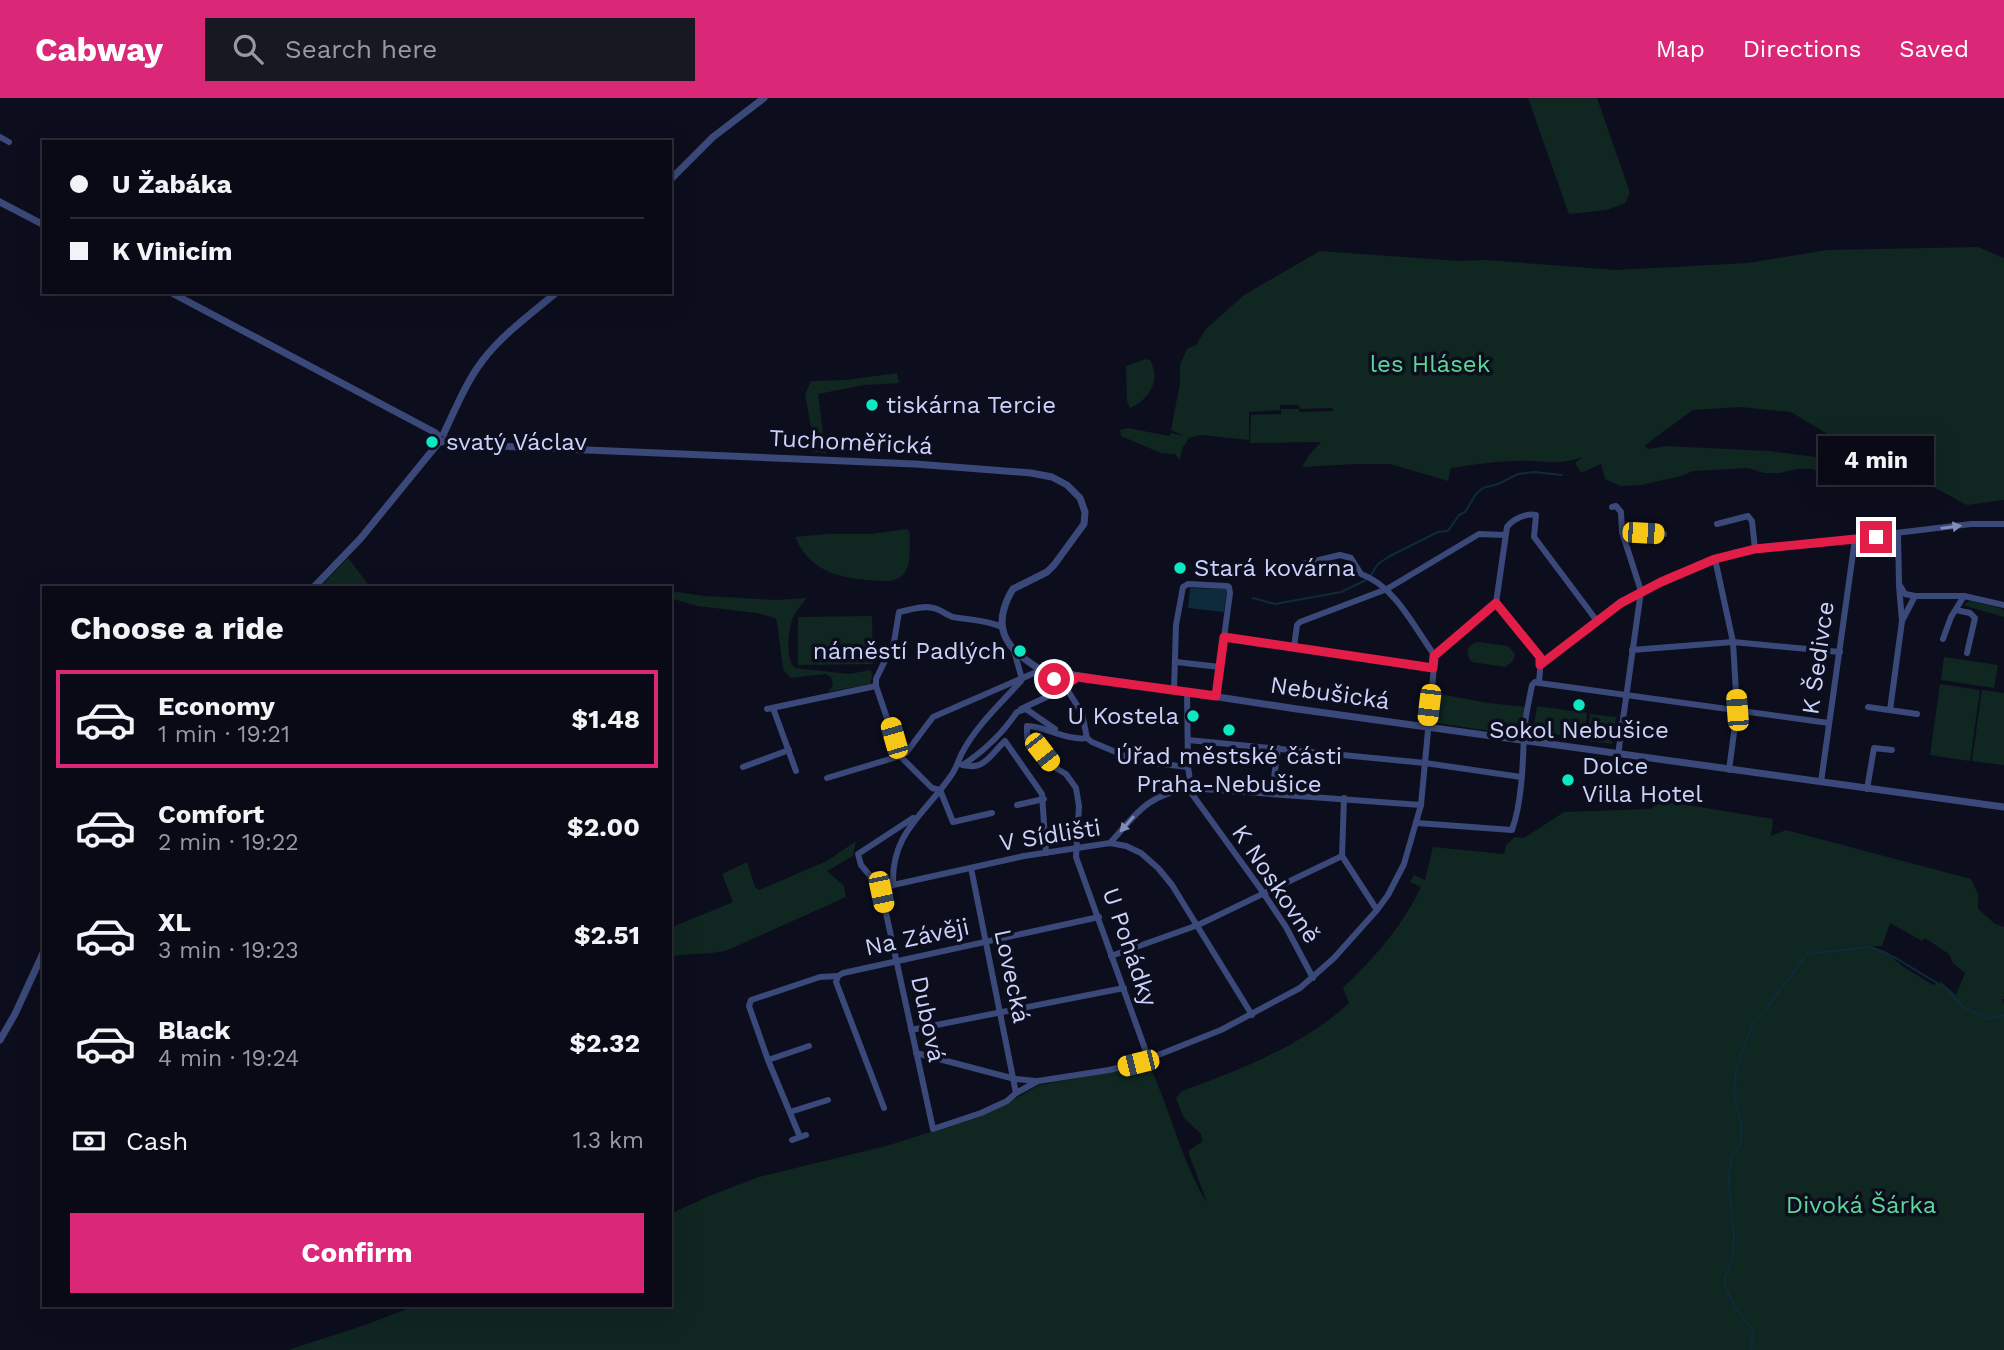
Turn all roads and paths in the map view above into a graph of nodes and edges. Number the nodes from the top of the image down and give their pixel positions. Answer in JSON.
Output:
{"nodes":[{"id":1,"x":764,"y":98,"type":"edge"},
{"id":2,"x":0,"y":137,"type":"edge"},
{"id":3,"x":9,"y":142,"type":"dead end"},
{"id":4,"x":672,"y":178,"type":"edge"},
{"id":5,"x":0,"y":202,"type":"edge"},
{"id":6,"x":42,"y":224,"type":"edge"},
{"id":7,"x":174,"y":294,"type":"edge"},
{"id":8,"x":555,"y":294,"type":"edge"},
{"id":9,"x":442,"y":437,"type":"junction"},
{"id":10,"x":1612,"y":507,"type":"dead end"},
{"id":11,"x":1717,"y":524,"type":"dead end"},
{"id":12,"x":2004,"y":524,"type":"edge"},
{"id":13,"x":1622,"y":532,"type":"junction"},
{"id":14,"x":1664,"y":534,"type":"dead end"},
{"id":15,"x":1898,"y":534,"type":"junction"},
{"id":16,"x":1505,"y":535,"type":"junction"},
{"id":17,"x":1855,"y":540,"type":"junction"},
{"id":18,"x":1755,"y":549,"type":"junction"},
{"id":19,"x":1715,"y":559,"type":"junction"},
{"id":20,"x":1303,"y":564,"type":"dead end"},
{"id":21,"x":1899,"y":584,"type":"junction"},
{"id":22,"x":315,"y":586,"type":"edge"},
{"id":23,"x":1387,"y":589,"type":"junction"},
{"id":24,"x":1641,"y":591,"type":"junction"},
{"id":25,"x":1915,"y":596,"type":"junction"},
{"id":26,"x":1964,"y":597,"type":"junction"},
{"id":27,"x":1496,"y":603,"type":"junction"},
{"id":28,"x":2004,"y":605,"type":"edge"},
{"id":29,"x":1956,"y":610,"type":"junction"},
{"id":30,"x":1597,"y":621,"type":"junction"},
{"id":31,"x":1902,"y":621,"type":"junction"},
{"id":32,"x":1002,"y":627,"type":"junction"},
{"id":33,"x":1224,"y":637,"type":"junction"},
{"id":34,"x":1943,"y":639,"type":"dead end"},
{"id":35,"x":1733,"y":642,"type":"junction"},
{"id":36,"x":1294,"y":648,"type":"junction"},
{"id":37,"x":1632,"y":650,"type":"junction"},
{"id":38,"x":1014,"y":651,"type":"junction"},
{"id":39,"x":1839,"y":652,"type":"junction"},
{"id":40,"x":1967,"y":653,"type":"dead end"},
{"id":41,"x":1434,"y":656,"type":"junction"},
{"id":42,"x":1176,"y":662,"type":"junction"},
{"id":43,"x":1540,"y":665,"type":"junction"},
{"id":44,"x":1220,"y":667,"type":"junction"},
{"id":45,"x":1433,"y":668,"type":"junction"},
{"id":46,"x":1041,"y":670,"type":"junction"},
{"id":47,"x":1077,"y":677,"type":"junction"},
{"id":48,"x":1022,"y":679,"type":"junction"},
{"id":49,"x":1539,"y":683,"type":"junction"},
{"id":50,"x":876,"y":686,"type":"junction"},
{"id":51,"x":1063,"y":687,"type":"junction"},
{"id":52,"x":1174,"y":690,"type":"junction"},
{"id":53,"x":1187,"y":692,"type":"junction"},
{"id":54,"x":1626,"y":695,"type":"junction"},
{"id":55,"x":1216,"y":696,"type":"junction"},
{"id":56,"x":1868,"y":707,"type":"dead end"},
{"id":57,"x":1737,"y":710,"type":"junction"},
{"id":58,"x":1889,"y":710,"type":"junction"},
{"id":59,"x":1017,"y":712,"type":"junction"},
{"id":60,"x":1917,"y":714,"type":"dead end"},
{"id":61,"x":1829,"y":723,"type":"junction"},
{"id":62,"x":1428,"y":726,"type":"junction"},
{"id":63,"x":1059,"y":733,"type":"junction"},
{"id":64,"x":1087,"y":738,"type":"junction"},
{"id":65,"x":1188,"y":740,"type":"junction"},
{"id":66,"x":1525,"y":741,"type":"junction"},
{"id":67,"x":1278,"y":748,"type":"junction"},
{"id":68,"x":789,"y":750,"type":"junction"},
{"id":69,"x":1892,"y":750,"type":"dead end"},
{"id":70,"x":1618,"y":755,"type":"junction"},
{"id":71,"x":900,"y":756,"type":"junction"},
{"id":72,"x":1425,"y":763,"type":"junction"},
{"id":73,"x":961,"y":765,"type":"junction"},
{"id":74,"x":743,"y":767,"type":"dead end"},
{"id":75,"x":1188,"y":767,"type":"junction"},
{"id":76,"x":1729,"y":770,"type":"junction"},
{"id":77,"x":796,"y":771,"type":"dead end"},
{"id":78,"x":1521,"y":777,"type":"junction"},
{"id":79,"x":827,"y":778,"type":"dead end"},
{"id":80,"x":1821,"y":782,"type":"junction"},
{"id":81,"x":1189,"y":788,"type":"junction"},
{"id":82,"x":1867,"y":789,"type":"junction"},
{"id":83,"x":940,"y":790,"type":"junction"},
{"id":84,"x":1272,"y":793,"type":"junction"},
{"id":85,"x":1044,"y":799,"type":"junction"},
{"id":86,"x":1344,"y":799,"type":"junction"},
{"id":87,"x":1017,"y":805,"type":"dead end"},
{"id":88,"x":1421,"y":805,"type":"junction"},
{"id":89,"x":2004,"y":807,"type":"edge"},
{"id":90,"x":992,"y":813,"type":"dead end"},
{"id":91,"x":915,"y":817,"type":"junction"},
{"id":92,"x":1417,"y":823,"type":"junction"},
{"id":93,"x":1110,"y":843,"type":"junction"},
{"id":94,"x":1075,"y":848,"type":"junction"},
{"id":95,"x":1046,"y":853,"type":"junction"},
{"id":96,"x":1342,"y":856,"type":"junction"},
{"id":97,"x":971,"y":868,"type":"junction"},
{"id":98,"x":893,"y":885,"type":"junction"},
{"id":99,"x":878,"y":886,"type":"dead end"},
{"id":100,"x":1264,"y":894,"type":"junction"},
{"id":101,"x":1377,"y":910,"type":"junction"},
{"id":102,"x":1099,"y":916,"type":"junction"},
{"id":103,"x":1198,"y":925,"type":"junction"},
{"id":104,"x":985,"y":942,"type":"junction"},
{"id":105,"x":42,"y":955,"type":"edge"},
{"id":106,"x":1111,"y":956,"type":"junction"},
{"id":107,"x":896,"y":961,"type":"junction"},
{"id":108,"x":838,"y":976,"type":"junction"},
{"id":109,"x":1313,"y":978,"type":"junction"},
{"id":110,"x":1124,"y":988,"type":"junction"},
{"id":111,"x":1001,"y":1012,"type":"junction"},
{"id":112,"x":1252,"y":1015,"type":"junction"},
{"id":113,"x":911,"y":1030,"type":"junction"},
{"id":114,"x":0,"y":1040,"type":"edge"},
{"id":115,"x":809,"y":1046,"type":"dead end"},
{"id":116,"x":916,"y":1053,"type":"junction"},
{"id":117,"x":768,"y":1060,"type":"junction"},
{"id":118,"x":1149,"y":1060,"type":"junction"},
{"id":119,"x":1015,"y":1079,"type":"junction"},
{"id":120,"x":1038,"y":1081,"type":"junction"},
{"id":121,"x":1016,"y":1093,"type":"junction"},
{"id":122,"x":828,"y":1100,"type":"dead end"},
{"id":123,"x":884,"y":1108,"type":"dead end"},
{"id":124,"x":790,"y":1112,"type":"junction"},
{"id":125,"x":792,"y":1140,"type":"dead end"}],
"edges":[{"from":1,"to":4,"type":"street"},
{"from":2,"to":3,"type":"street"},
{"from":5,"to":6,"type":"street"},
{"from":7,"to":9,"type":"street","name":"Tuchoměřická"},
{"from":8,"to":9,"type":"street"},
{"from":9,"to":22,"type":"street"},
{"from":9,"to":32,"type":"street","name":"Tuchoměřická"},
{"from":10,"to":13,"type":"street"},
{"from":11,"to":18,"type":"street"},
{"from":15,"to":12,"type":"street","one_way":true},
{"from":13,"to":14,"type":"street"},
{"from":13,"to":24,"type":"street"},
{"from":15,"to":17,"type":"street"},
{"from":15,"to":21,"type":"street"},
{"from":16,"to":23,"type":"street"},
{"from":16,"to":27,"type":"street"},
{"from":16,"to":30,"type":"street"},
{"from":17,"to":18,"type":"street"},
{"from":17,"to":39,"type":"street","name":"K Šedivce"},
{"from":18,"to":19,"type":"street"},
{"from":19,"to":24,"type":"street"},
{"from":19,"to":35,"type":"street"},
{"from":20,"to":23,"type":"street"},
{"from":21,"to":25,"type":"street"},
{"from":21,"to":31,"type":"street"},
{"from":23,"to":36,"type":"street"},
{"from":23,"to":41,"type":"street"},
{"from":24,"to":30,"type":"street"},
{"from":24,"to":37,"type":"street"},
{"from":25,"to":26,"type":"street"},
{"from":25,"to":31,"type":"street"},
{"from":26,"to":28,"type":"street"},
{"from":26,"to":29,"type":"street"},
{"from":27,"to":41,"type":"street"},
{"from":27,"to":43,"type":"street"},
{"from":29,"to":34,"type":"street"},
{"from":29,"to":40,"type":"street"},
{"from":30,"to":43,"type":"street"},
{"from":31,"to":58,"type":"street"},
{"from":32,"to":38,"type":"street"},
{"from":32,"to":50,"type":"street"},
{"from":33,"to":36,"type":"street"},
{"from":33,"to":42,"type":"street"},
{"from":33,"to":44,"type":"street"},
{"from":35,"to":37,"type":"street"},
{"from":35,"to":39,"type":"street"},
{"from":35,"to":57,"type":"street"},
{"from":36,"to":45,"type":"street"},
{"from":37,"to":54,"type":"street"},
{"from":38,"to":46,"type":"street"},
{"from":38,"to":48,"type":"street"},
{"from":39,"to":61,"type":"street","name":"K Šedivce"},
{"from":41,"to":45,"type":"street"},
{"from":42,"to":44,"type":"street"},
{"from":42,"to":52,"type":"street"},
{"from":43,"to":49,"type":"street"},
{"from":44,"to":55,"type":"street"},
{"from":45,"to":62,"type":"street"},
{"from":46,"to":47,"type":"street"},
{"from":46,"to":48,"type":"street"},
{"from":46,"to":51,"type":"street"},
{"from":47,"to":51,"type":"street"},
{"from":47,"to":52,"type":"street","name":"Nebušická"},
{"from":48,"to":71,"type":"street"},
{"from":48,"to":73,"type":"street"},
{"from":49,"to":54,"type":"street"},
{"from":49,"to":66,"type":"street"},
{"from":50,"to":68,"type":"street"},
{"from":50,"to":71,"type":"street"},
{"from":51,"to":59,"type":"street"},
{"from":51,"to":64,"type":"street"},
{"from":52,"to":53,"type":"street","name":"Nebušická"},
{"from":53,"to":55,"type":"street","name":"Nebušická"},
{"from":53,"to":65,"type":"street","name":"K Noskovně"},
{"from":54,"to":57,"type":"street"},
{"from":54,"to":70,"type":"street"},
{"from":55,"to":62,"type":"street","name":"Nebušická"},
{"from":56,"to":58,"type":"street"},
{"from":57,"to":61,"type":"street"},
{"from":57,"to":76,"type":"street"},
{"from":58,"to":60,"type":"street"},
{"from":59,"to":63,"type":"street"},
{"from":59,"to":73,"type":"street"},
{"from":61,"to":80,"type":"street","name":"K Šedivce"},
{"from":62,"to":66,"type":"street","name":"Nebušická"},
{"from":62,"to":72,"type":"street"},
{"from":63,"to":64,"type":"street"},
{"from":63,"to":94,"type":"street"},
{"from":64,"to":75,"type":"street"},
{"from":65,"to":67,"type":"street"},
{"from":65,"to":75,"type":"street","name":"K Noskovně"},
{"from":66,"to":70,"type":"street","name":"Nebušická"},
{"from":66,"to":78,"type":"street"},
{"from":67,"to":72,"type":"street"},
{"from":67,"to":84,"type":"street"},
{"from":68,"to":74,"type":"street"},
{"from":68,"to":77,"type":"street"},
{"from":69,"to":82,"type":"street"},
{"from":70,"to":76,"type":"street","name":"Nebušická"},
{"from":71,"to":79,"type":"street"},
{"from":71,"to":83,"type":"street"},
{"from":72,"to":78,"type":"street"},
{"from":72,"to":88,"type":"street"},
{"from":73,"to":83,"type":"street"},
{"from":73,"to":85,"type":"street"},
{"from":75,"to":81,"type":"street","name":"K Noskovně"},
{"from":76,"to":80,"type":"street","name":"Nebušická"},
{"from":78,"to":92,"type":"street"},
{"from":80,"to":82,"type":"street","name":"Nebušická"},
{"from":81,"to":84,"type":"street"},
{"from":81,"to":93,"type":"street","one_way":true},
{"from":81,"to":100,"type":"street","name":"K Noskovně"},
{"from":82,"to":89,"type":"street","name":"Nebušická"},
{"from":83,"to":90,"type":"street"},
{"from":83,"to":91,"type":"street"},
{"from":84,"to":86,"type":"street"},
{"from":85,"to":87,"type":"street"},
{"from":85,"to":95,"type":"street"},
{"from":86,"to":88,"type":"street"},
{"from":86,"to":96,"type":"street"},
{"from":88,"to":92,"type":"street"},
{"from":91,"to":98,"type":"street"},
{"from":91,"to":99,"type":"street"},
{"from":92,"to":101,"type":"street"},
{"from":93,"to":94,"type":"street","name":"V Sídlišti"},
{"from":93,"to":103,"type":"street","name":"V Sídlišti"},
{"from":94,"to":95,"type":"street","name":"V Sídlišti"},
{"from":94,"to":102,"type":"street","name":"U Pohádky"},
{"from":95,"to":97,"type":"street","name":"V Sídlišti"},
{"from":96,"to":100,"type":"street"},
{"from":96,"to":101,"type":"street"},
{"from":97,"to":98,"type":"street","name":"V Sídlišti"},
{"from":97,"to":104,"type":"street","name":"Lovecká"},
{"from":98,"to":107,"type":"street","name":"Dubová"},
{"from":100,"to":103,"type":"street"},
{"from":100,"to":109,"type":"street","name":"K Noskovně"},
{"from":101,"to":109,"type":"street"},
{"from":102,"to":104,"type":"street","name":"Na Závěji"},
{"from":102,"to":106,"type":"street","name":"U Pohádky"},
{"from":103,"to":106,"type":"street"},
{"from":103,"to":112,"type":"street","name":"V Sídlišti"},
{"from":104,"to":107,"type":"street","name":"Na Závěji"},
{"from":104,"to":111,"type":"street","name":"Lovecká"},
{"from":105,"to":114,"type":"street"},
{"from":106,"to":110,"type":"street","name":"U Pohádky"},
{"from":107,"to":108,"type":"street","name":"Na Závěji"},
{"from":107,"to":113,"type":"street","name":"Dubová"},
{"from":108,"to":117,"type":"street","name":"Na Závěji"},
{"from":108,"to":123,"type":"street"},
{"from":109,"to":112,"type":"street"},
{"from":110,"to":111,"type":"street"},
{"from":110,"to":118,"type":"street","name":"U Pohádky"},
{"from":111,"to":113,"type":"street"},
{"from":111,"to":119,"type":"street","name":"Lovecká"},
{"from":112,"to":118,"type":"street"},
{"from":113,"to":116,"type":"street","name":"Dubová"},
{"from":115,"to":117,"type":"street"},
{"from":116,"to":119,"type":"street"},
{"from":116,"to":121,"type":"street","name":"Dubová"},
{"from":117,"to":124,"type":"street"},
{"from":118,"to":120,"type":"street"},
{"from":119,"to":120,"type":"street"},
{"from":119,"to":121,"type":"street","name":"Lovecká"},
{"from":120,"to":121,"type":"street"},
{"from":122,"to":124,"type":"street"},
{"from":124,"to":125,"type":"street"}]}
